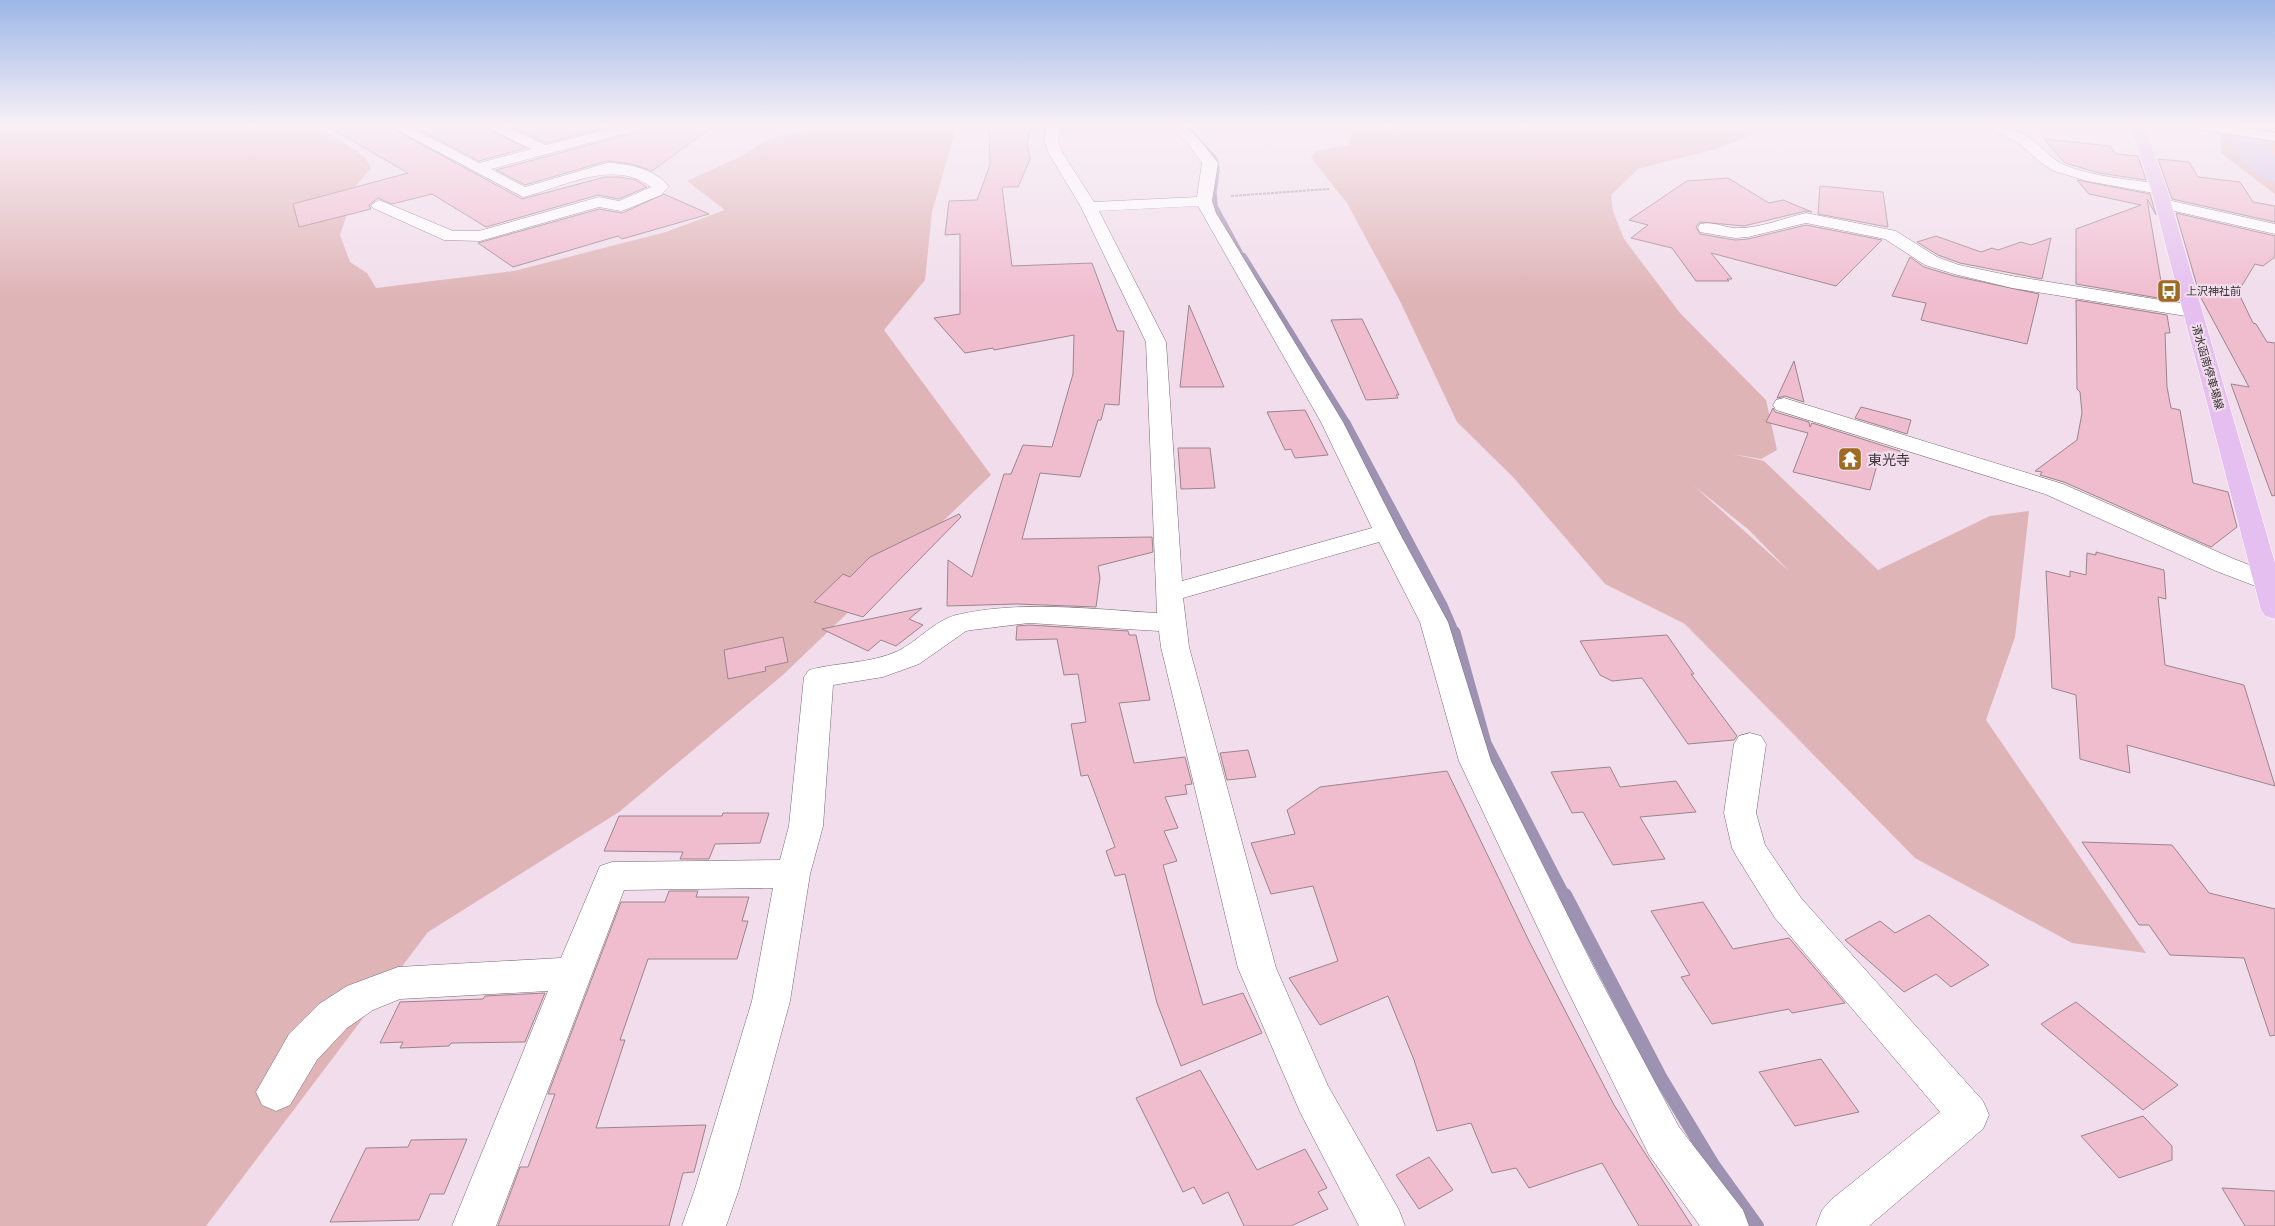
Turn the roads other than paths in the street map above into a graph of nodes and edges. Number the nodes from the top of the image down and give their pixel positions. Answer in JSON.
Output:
{"nodes":[{"id":1,"x":504,"y":182,"type":"edge"},
{"id":2,"x":557,"y":182,"type":"edge"},
{"id":3,"x":656,"y":182,"type":"edge"},
{"id":4,"x":1074,"y":182,"type":"edge"},
{"id":5,"x":1207,"y":182,"type":"edge"},
{"id":6,"x":2110,"y":182,"type":"edge"},
{"id":7,"x":2156,"y":182,"type":"edge"},
{"id":8,"x":2161,"y":196,"type":"junction"},
{"id":9,"x":1204,"y":198,"type":"junction"},
{"id":10,"x":379,"y":204,"type":"dead end"},
{"id":11,"x":1089,"y":206,"type":"junction"},
{"id":12,"x":1706,"y":228,"type":"dead end"},
{"id":13,"x":2275,"y":229,"type":"edge"},
{"id":14,"x":2192,"y":311,"type":"junction"},
{"id":15,"x":1784,"y":404,"type":"dead end"},
{"id":16,"x":1386,"y":532,"type":"junction"},
{"id":17,"x":2267,"y":581,"type":"junction"},
{"id":18,"x":1170,"y":608,"type":"junction"},
{"id":19,"x":2275,"y":610,"type":"edge"},
{"id":20,"x":1750,"y":744,"type":"dead end"},
{"id":21,"x":793,"y":874,"type":"junction"},
{"id":22,"x":574,"y":973,"type":"junction"},
{"id":23,"x":276,"y":1092,"type":"dead end"},
{"id":24,"x":474,"y":1226,"type":"edge"},
{"id":25,"x":704,"y":1226,"type":"edge"},
{"id":26,"x":1382,"y":1226,"type":"edge"},
{"id":27,"x":1727,"y":1226,"type":"edge"},
{"id":28,"x":1838,"y":1226,"type":"edge"}],
"edges":[{"from":1,"to":2,"type":"street"},
{"from":3,"to":10,"type":"street"},
{"from":4,"to":11,"type":"street"},
{"from":5,"to":9,"type":"street"},
{"from":6,"to":8,"type":"street"},
{"from":7,"to":8,"type":"main road","name":"清水函南停車場線"},
{"from":8,"to":13,"type":"street"},
{"from":8,"to":14,"type":"main road","name":"清水函南停車場線"},
{"from":9,"to":11,"type":"street"},
{"from":9,"to":16,"type":"street"},
{"from":11,"to":18,"type":"street"},
{"from":12,"to":14,"type":"street"},
{"from":14,"to":17,"type":"main road","name":"清水函南停車場線"},
{"from":15,"to":17,"type":"street"},
{"from":16,"to":18,"type":"street"},
{"from":16,"to":27,"type":"street"},
{"from":17,"to":19,"type":"main road","name":"清水函南停車場線"},
{"from":18,"to":21,"type":"street"},
{"from":18,"to":26,"type":"street"},
{"from":20,"to":28,"type":"street"},
{"from":21,"to":22,"type":"street"},
{"from":21,"to":25,"type":"street"},
{"from":22,"to":23,"type":"street"},
{"from":22,"to":24,"type":"street"}]}
